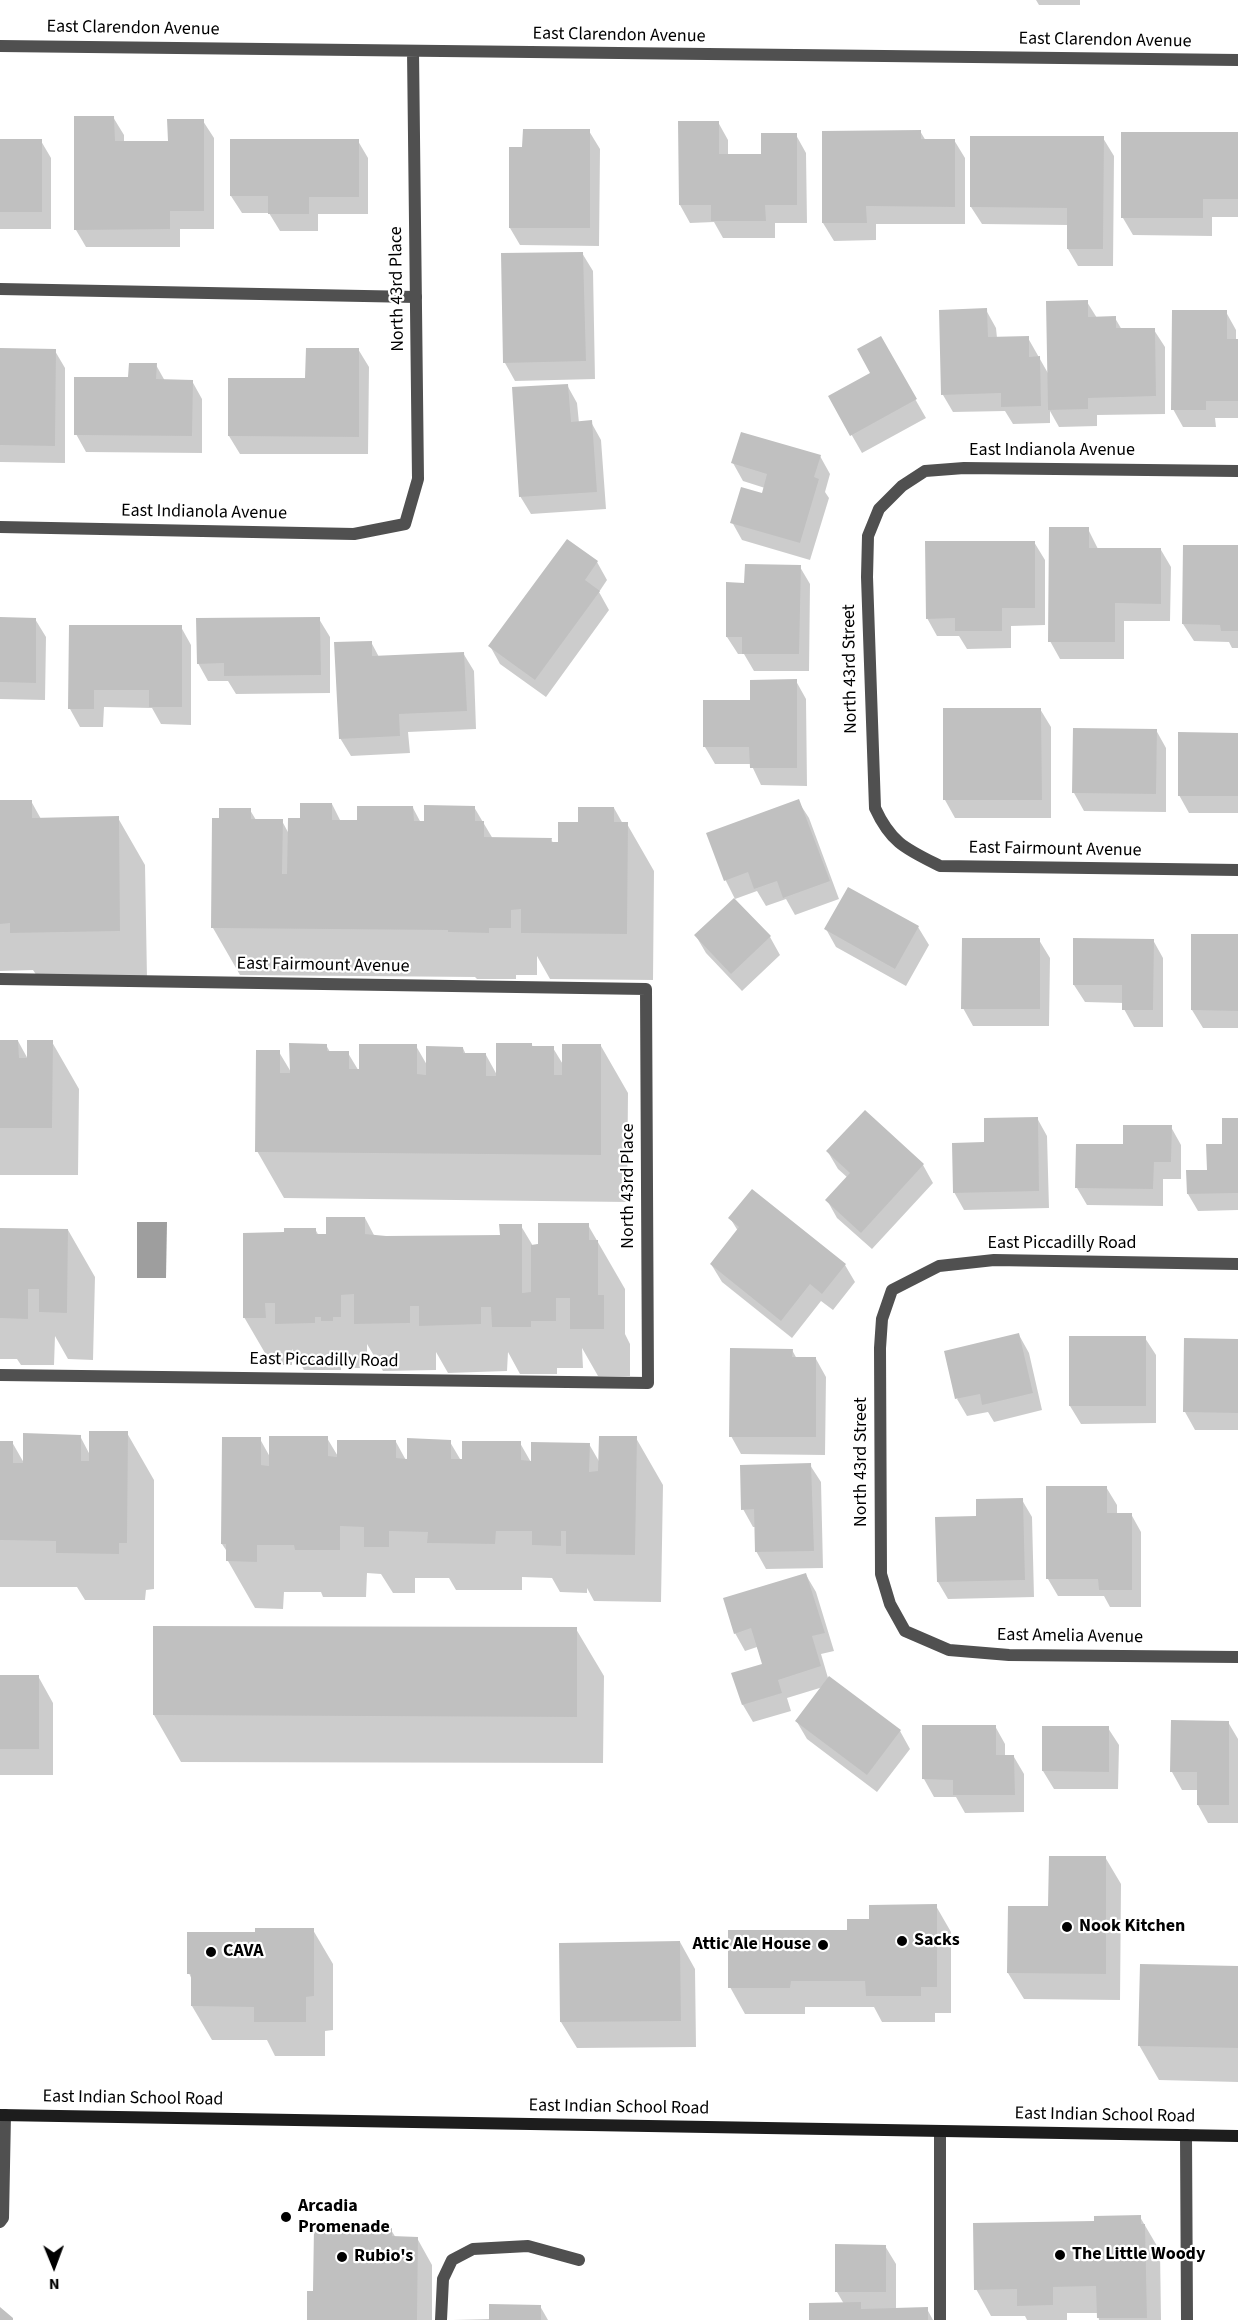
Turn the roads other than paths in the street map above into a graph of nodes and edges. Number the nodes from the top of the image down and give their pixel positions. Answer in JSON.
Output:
{"nodes":[{"id":1,"x":0,"y":46,"type":"edge"},
{"id":2,"x":413,"y":51,"type":"junction"},
{"id":3,"x":1238,"y":60,"type":"edge"},
{"id":4,"x":0,"y":289,"type":"edge"},
{"id":5,"x":416,"y":297,"type":"junction"},
{"id":6,"x":1238,"y":471,"type":"edge"},
{"id":7,"x":879,"y":509,"type":"joint"},
{"id":8,"x":405,"y":524,"type":"joint"},
{"id":9,"x":0,"y":527,"type":"edge"},
{"id":10,"x":884,"y":829,"type":"joint"},
{"id":11,"x":1238,"y":870,"type":"edge"},
{"id":12,"x":0,"y":979,"type":"edge"},
{"id":13,"x":646,"y":988,"type":"joint"},
{"id":14,"x":1238,"y":1264,"type":"edge"},
{"id":15,"x":892,"y":1290,"type":"joint"},
{"id":16,"x":0,"y":1375,"type":"edge"},
{"id":17,"x":648,"y":1383,"type":"joint"},
{"id":18,"x":905,"y":1631,"type":"joint"},
{"id":19,"x":1238,"y":1657,"type":"edge"},
{"id":20,"x":3,"y":2115,"type":"edge"},
{"id":21,"x":940,"y":2131,"type":"junction"},
{"id":22,"x":1186,"y":2135,"type":"junction"},
{"id":23,"x":1238,"y":2136,"type":"edge"},
{"id":24,"x":1,"y":2220,"type":"edge"},
{"id":25,"x":579,"y":2260,"type":"dead end"},
{"id":26,"x":441,"y":2320,"type":"edge"},
{"id":27,"x":940,"y":2320,"type":"edge"},
{"id":28,"x":1187,"y":2320,"type":"edge"}],
"edges":[{"from":1,"to":2,"type":"street","name":"East Clarendon Avenue"},
{"from":2,"to":3,"type":"street","name":"East Clarendon Avenue"},
{"from":2,"to":5,"type":"street","name":"North 43rd Place"},
{"from":4,"to":5,"type":"street"},
{"from":5,"to":8,"type":"street","name":"North 43rd Place"},
{"from":6,"to":7,"type":"street","name":"East Indianola Avenue"},
{"from":7,"to":10,"type":"street","name":"North 43rd Street"},
{"from":8,"to":9,"type":"street","name":"East Indianola Avenue"},
{"from":10,"to":11,"type":"street","name":"East Fairmount Avenue"},
{"from":12,"to":13,"type":"street","name":"East Fairmount Avenue"},
{"from":13,"to":17,"type":"street","name":"North 43rd Place"},
{"from":14,"to":15,"type":"street","name":"East Piccadilly Road"},
{"from":15,"to":18,"type":"street","name":"North 43rd Street"},
{"from":16,"to":17,"type":"street","name":"East Piccadilly Road"},
{"from":18,"to":19,"type":"street","name":"East Amelia Avenue"},
{"from":20,"to":21,"type":"main road","name":"East Indian School Road"},
{"from":20,"to":24,"type":"street"},
{"from":21,"to":22,"type":"main road","name":"East Indian School Road"},
{"from":21,"to":27,"type":"street"},
{"from":22,"to":23,"type":"main road","name":"East Indian School Road"},
{"from":22,"to":28,"type":"street"},
{"from":25,"to":26,"type":"street"}]}
